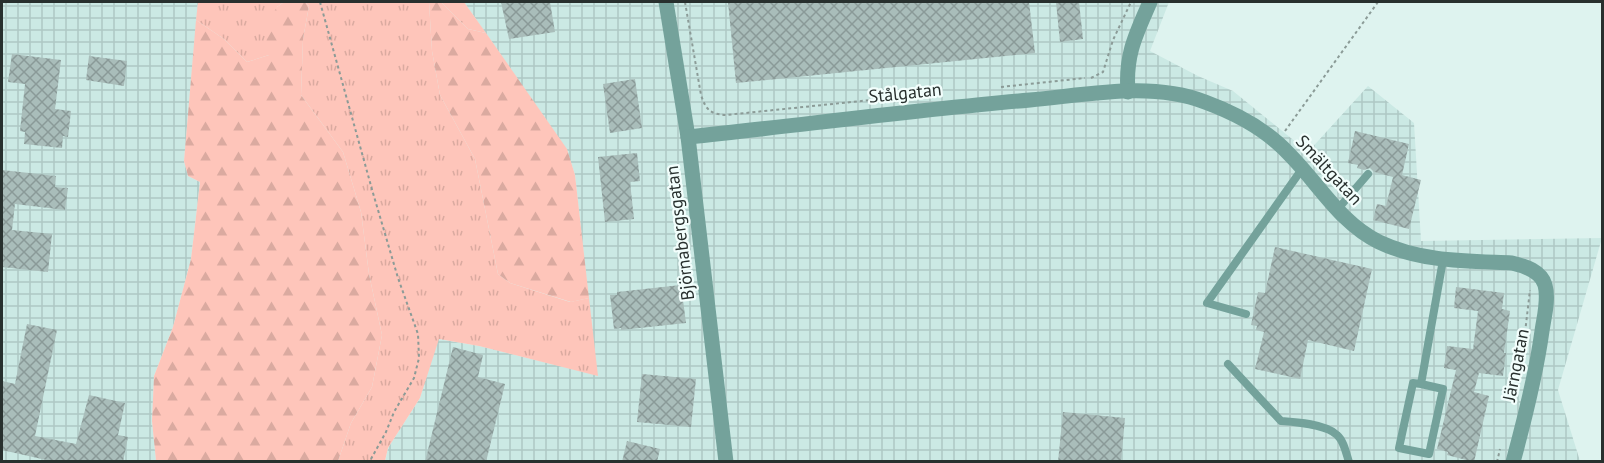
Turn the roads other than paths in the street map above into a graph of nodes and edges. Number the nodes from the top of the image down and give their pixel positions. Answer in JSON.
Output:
{"nodes":[{"id":1,"x":666,"y":2,"type":"edge"},
{"id":2,"x":1150,"y":2,"type":"edge"},
{"id":3,"x":1128,"y":92,"type":"junction"},
{"id":4,"x":688,"y":137,"type":"junction"},
{"id":5,"x":1302,"y":169,"type":"junction"},
{"id":6,"x":1368,"y":174,"type":"dead end"},
{"id":7,"x":1337,"y":210,"type":"junction"},
{"id":8,"x":1443,"y":260,"type":"junction"},
{"id":9,"x":1539,"y":275,"type":"joint"},
{"id":10,"x":1246,"y":314,"type":"dead end"},
{"id":11,"x":1228,"y":364,"type":"dead end"},
{"id":12,"x":1421,"y":384,"type":"junction"},
{"id":13,"x":726,"y":462,"type":"edge"},
{"id":14,"x":1349,"y":462,"type":"edge"},
{"id":15,"x":1513,"y":462,"type":"edge"}],
"edges":[{"from":1,"to":4,"type":"street","name":"Björnabergsgatan"},
{"from":2,"to":3,"type":"street"},
{"from":3,"to":4,"type":"street","name":"Stålgatan"},
{"from":3,"to":5,"type":"street","name":"Smältgatan"},
{"from":4,"to":13,"type":"street","name":"Björnabergsgatan"},
{"from":5,"to":7,"type":"street","name":"Smältgatan"},
{"from":5,"to":10,"type":"lane"},
{"from":6,"to":7,"type":"lane"},
{"from":7,"to":8,"type":"street","name":"Smältgatan"},
{"from":8,"to":9,"type":"street","name":"Smältgatan"},
{"from":8,"to":12,"type":"lane"},
{"from":9,"to":15,"type":"street","name":"Järngatan"},
{"from":11,"to":14,"type":"lane"},
{"from":12,"to":12,"type":"lane"}]}
